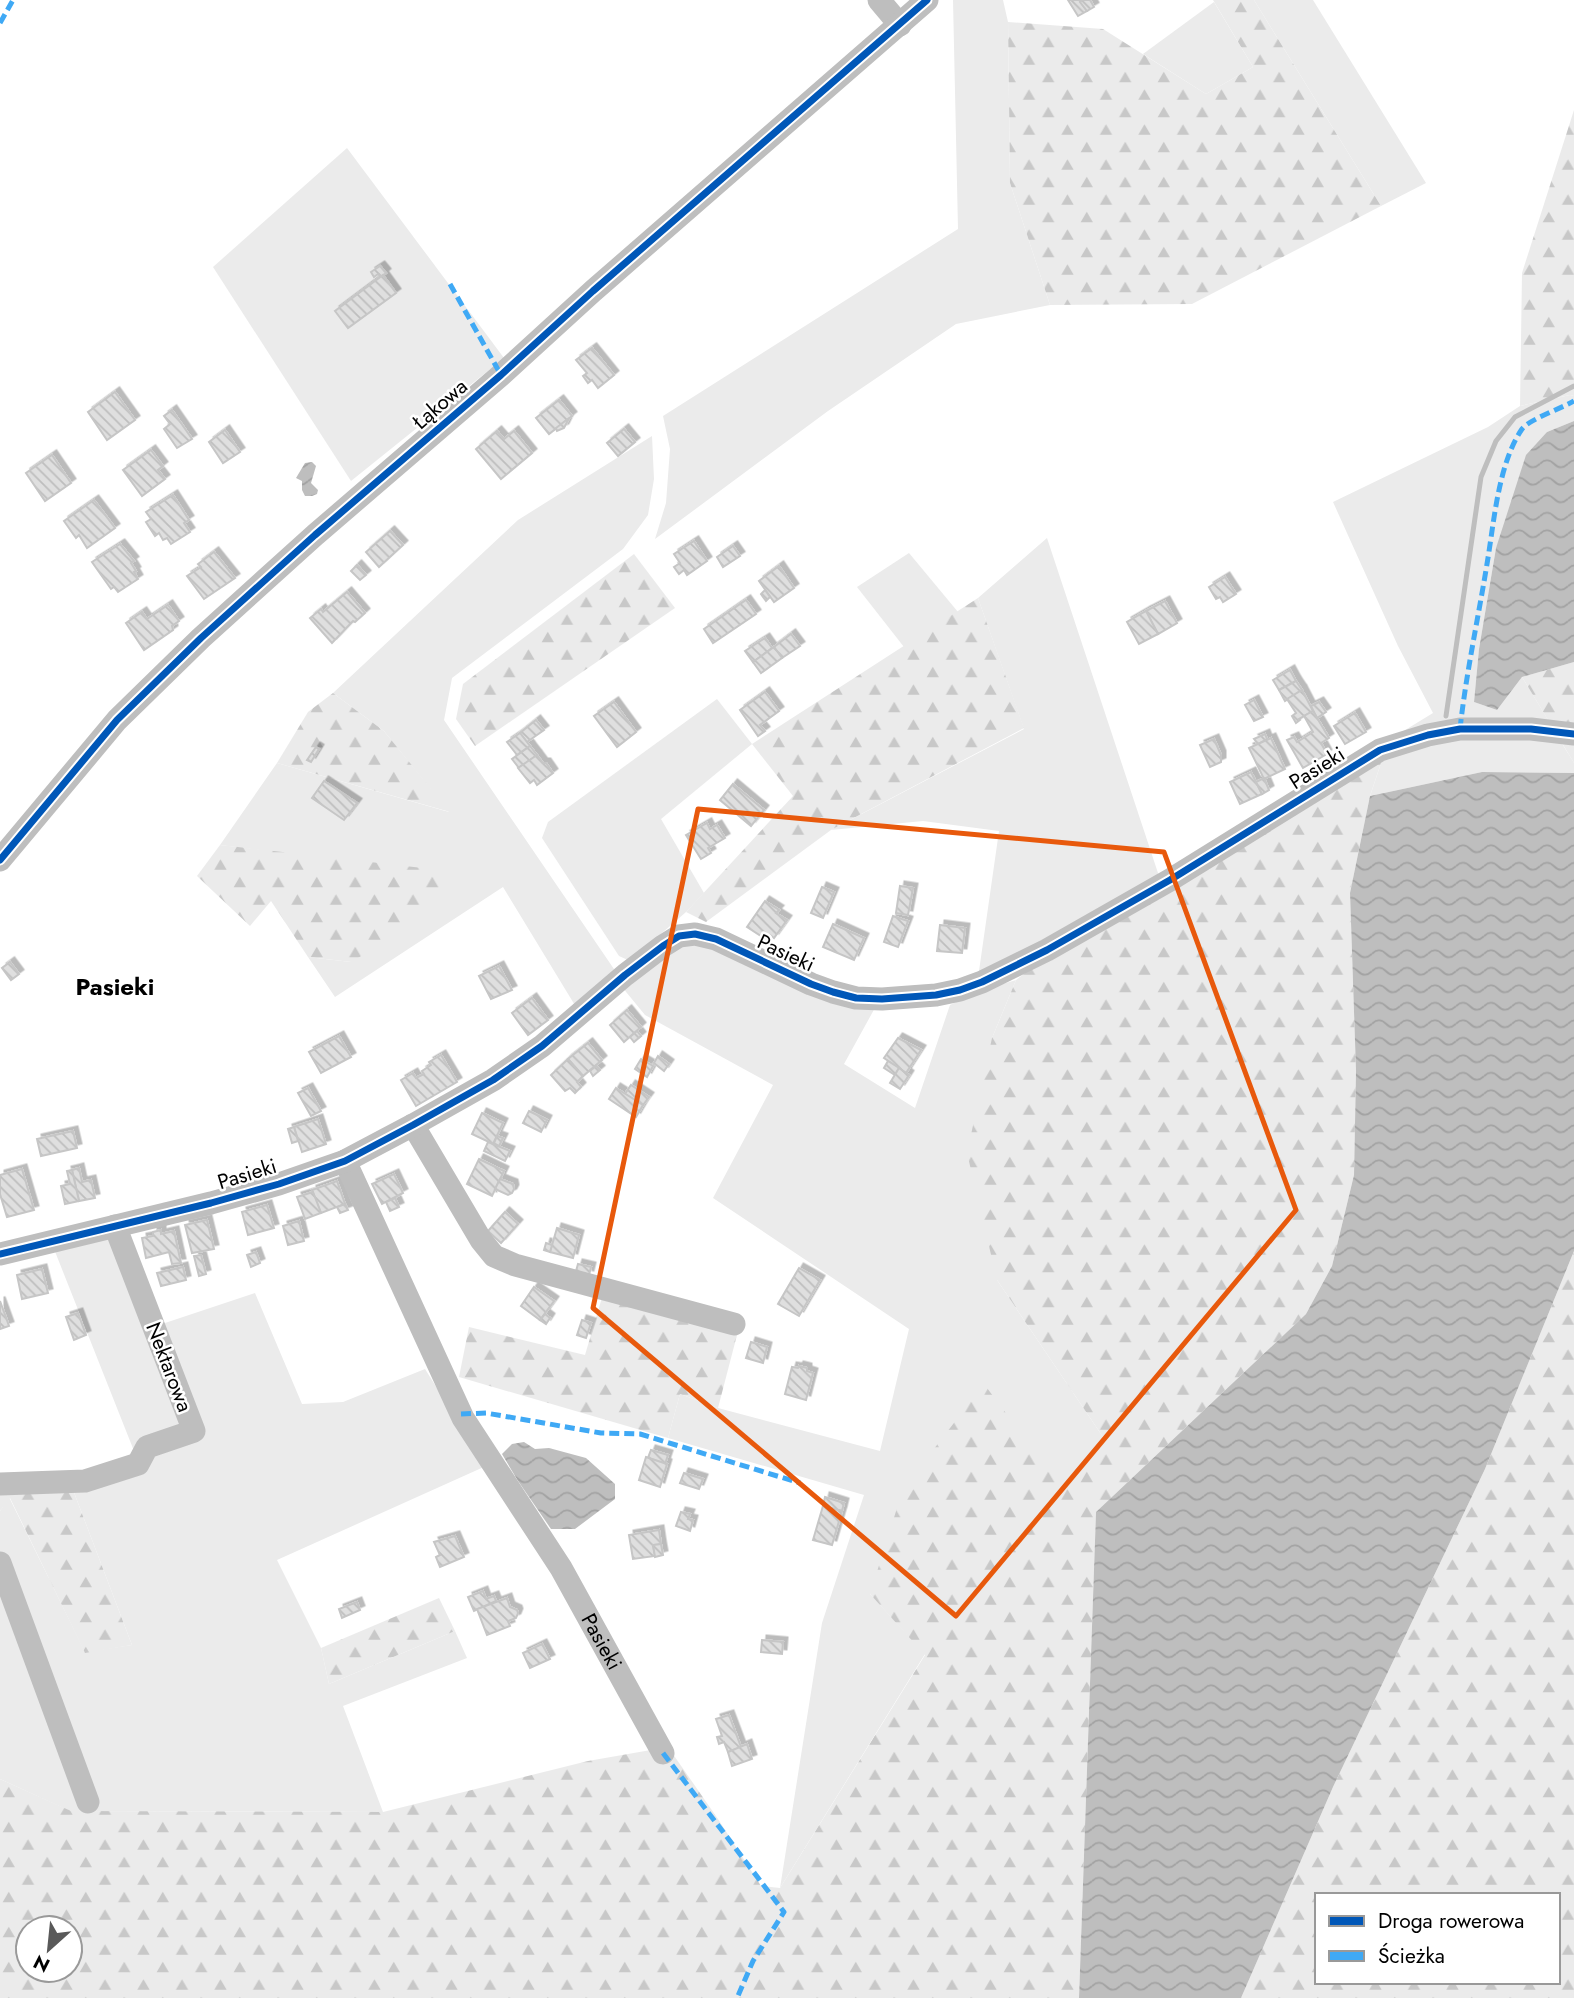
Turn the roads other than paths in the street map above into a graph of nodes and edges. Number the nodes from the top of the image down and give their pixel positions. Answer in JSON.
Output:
{"nodes":[{"id":1,"x":879,"y":0,"type":"edge"},
{"id":2,"x":927,"y":0,"type":"edge"},
{"id":3,"x":900,"y":25,"type":"junction"},
{"id":4,"x":1574,"y":734,"type":"edge"},
{"id":5,"x":0,"y":860,"type":"edge"},
{"id":6,"x":413,"y":1125,"type":"junction"},
{"id":7,"x":345,"y":1161,"type":"junction"},
{"id":8,"x":115,"y":1226,"type":"junction"},
{"id":9,"x":0,"y":1254,"type":"edge"},
{"id":10,"x":734,"y":1324,"type":"dead end"},
{"id":11,"x":0,"y":1484,"type":"edge"},
{"id":12,"x":0,"y":1563,"type":"edge"},
{"id":13,"x":663,"y":1753,"type":"dead end"},
{"id":14,"x":88,"y":1802,"type":"dead end"}],
"edges":[{"from":1,"to":3,"type":"street"},
{"from":2,"to":3,"type":"street","name":"Łąkowa"},
{"from":3,"to":5,"type":"street","name":"Łąkowa"},
{"from":4,"to":6,"type":"street","name":"Pasieki"},
{"from":6,"to":7,"type":"street","name":"Pasieki"},
{"from":6,"to":10,"type":"street"},
{"from":7,"to":8,"type":"street","name":"Pasieki"},
{"from":7,"to":13,"type":"street","name":"Pasieki"},
{"from":8,"to":9,"type":"street","name":"Pasieki"},
{"from":8,"to":11,"type":"street","name":"Nektarowa"},
{"from":12,"to":14,"type":"street"}]}
